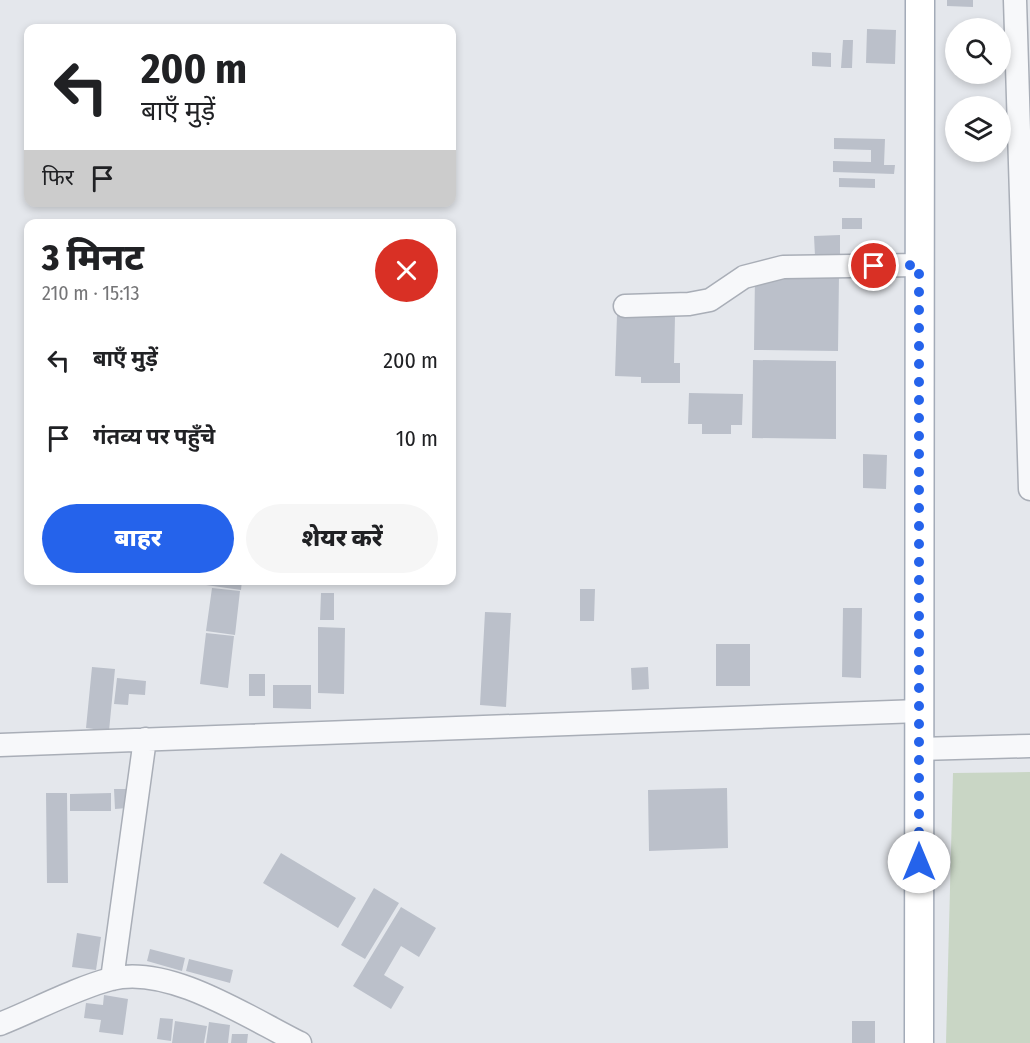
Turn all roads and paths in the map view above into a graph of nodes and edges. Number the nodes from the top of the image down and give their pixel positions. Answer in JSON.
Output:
{"nodes":[{"id":1,"x":920,"y":0,"type":"edge"},
{"id":2,"x":1015,"y":0,"type":"edge"},
{"id":3,"x":1024,"y":79,"type":"edge"},
{"id":4,"x":919,"y":265,"type":"junction"},
{"id":5,"x":625,"y":306,"type":"dead end"},
{"id":6,"x":1030,"y":489,"type":"edge"},
{"id":7,"x":919,"y":711,"type":"junction"},
{"id":8,"x":145,"y":740,"type":"junction"},
{"id":9,"x":0,"y":745,"type":"edge"},
{"id":10,"x":1030,"y":746,"type":"edge"},
{"id":11,"x":919,"y":749,"type":"junction"},
{"id":12,"x":112,"y":979,"type":"junction"},
{"id":13,"x":0,"y":1024,"type":"edge"},
{"id":14,"x":300,"y":1043,"type":"edge"},
{"id":15,"x":919,"y":1043,"type":"edge"}],
"edges":[{"from":1,"to":4,"type":"main road"},
{"from":2,"to":3,"type":"street"},
{"from":3,"to":6,"type":"street"},
{"from":4,"to":5,"type":"street"},
{"from":4,"to":7,"type":"main road"},
{"from":7,"to":8,"type":"street"},
{"from":7,"to":11,"type":"main road"},
{"from":8,"to":9,"type":"street"},
{"from":8,"to":12,"type":"street"},
{"from":10,"to":11,"type":"street"},
{"from":11,"to":15,"type":"main road"},
{"from":12,"to":13,"type":"street"},
{"from":12,"to":14,"type":"street"}]}
